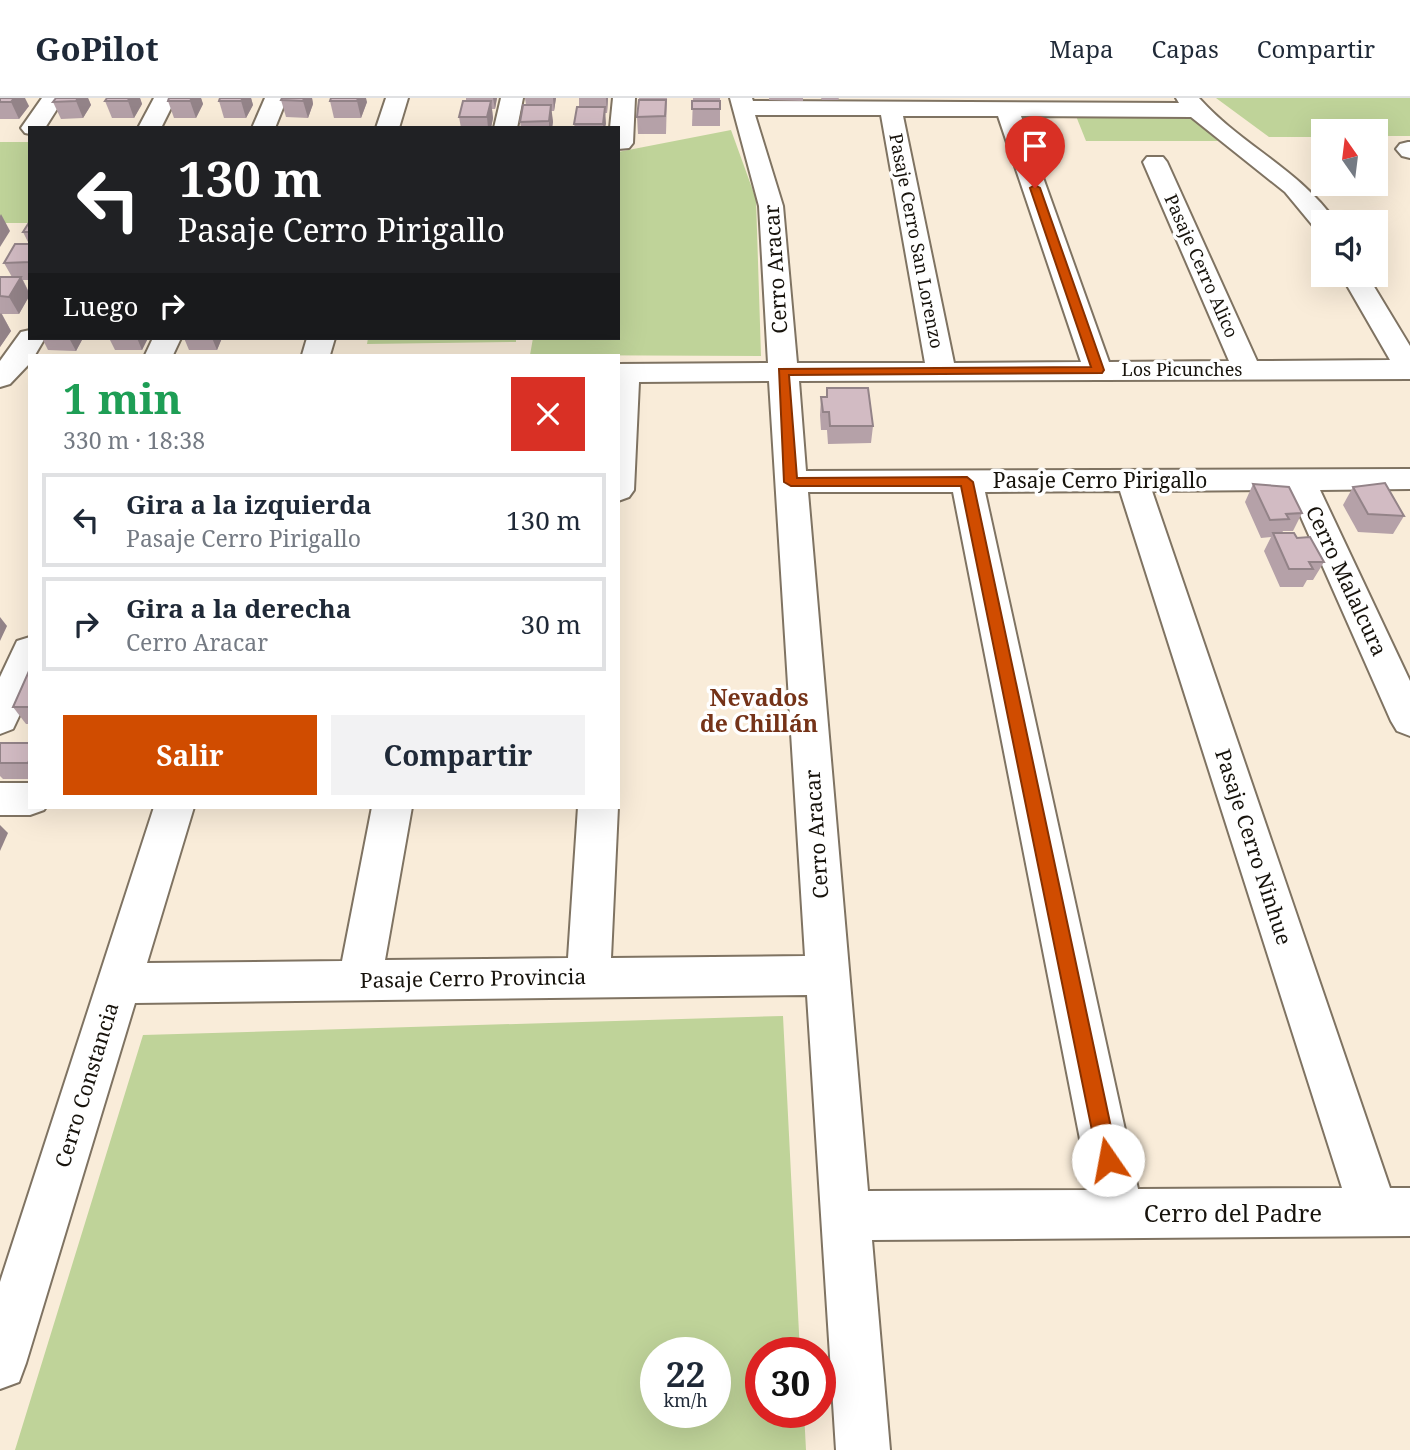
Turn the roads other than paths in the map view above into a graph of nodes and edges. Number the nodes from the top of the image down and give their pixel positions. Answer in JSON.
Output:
{"nodes":[{"id":1,"x":53,"y":98,"type":"edge"},
{"id":2,"x":165,"y":98,"type":"edge"},
{"id":3,"x":276,"y":98,"type":"edge"},
{"id":4,"x":397,"y":98,"type":"edge"},
{"id":5,"x":512,"y":98,"type":"edge"},
{"id":6,"x":624,"y":98,"type":"edge"},
{"id":7,"x":741,"y":103,"type":"edge"},
{"id":8,"x":1192,"y":104,"type":"edge"},
{"id":9,"x":891,"y":110,"type":"junction"},
{"id":10,"x":1008,"y":111,"type":"junction"},
{"id":11,"x":150,"y":126,"type":"edge"},
{"id":12,"x":264,"y":126,"type":"edge"},
{"id":13,"x":388,"y":126,"type":"edge"},
{"id":14,"x":505,"y":126,"type":"edge"},
{"id":15,"x":23,"y":130,"type":"edge"},
{"id":16,"x":621,"y":143,"type":"dead end"},
{"id":17,"x":1155,"y":162,"type":"dead end"},
{"id":18,"x":1315,"y":210,"type":"edge"},
{"id":19,"x":1361,"y":287,"type":"edge"},
{"id":20,"x":30,"y":340,"type":"edge"},
{"id":21,"x":1410,"y":369,"type":"edge"},
{"id":22,"x":1098,"y":370,"type":"junction"},
{"id":23,"x":1247,"y":370,"type":"junction"},
{"id":24,"x":941,"y":371,"type":"junction"},
{"id":25,"x":783,"y":372,"type":"junction"},
{"id":26,"x":621,"y":373,"type":"edge"},
{"id":27,"x":8,"y":377,"type":"edge"},
{"id":28,"x":620,"y":412,"type":"edge"},
{"id":29,"x":1410,"y":479,"type":"edge"},
{"id":30,"x":1300,"y":480,"type":"junction"},
{"id":31,"x":1133,"y":481,"type":"junction"},
{"id":32,"x":791,"y":482,"type":"junction"},
{"id":33,"x":967,"y":482,"type":"junction"},
{"id":34,"x":28,"y":655,"type":"edge"},
{"id":35,"x":0,"y":719,"type":"edge"},
{"id":36,"x":1410,"y":721,"type":"edge"},
{"id":37,"x":0,"y":799,"type":"edge"},
{"id":38,"x":28,"y":799,"type":"edge"},
{"id":39,"x":173,"y":809,"type":"edge"},
{"id":40,"x":392,"y":809,"type":"edge"},
{"id":41,"x":598,"y":809,"type":"edge"},
{"id":42,"x":827,"y":975,"type":"junction"},
{"id":43,"x":588,"y":978,"type":"junction"},
{"id":44,"x":360,"y":980,"type":"junction"},
{"id":45,"x":119,"y":983,"type":"junction"},
{"id":46,"x":1392,"y":1212,"type":"edge"},
{"id":47,"x":1119,"y":1214,"type":"junction"},
{"id":48,"x":846,"y":1216,"type":"junction"},
{"id":49,"x":0,"y":1363,"type":"edge"},
{"id":50,"x":863,"y":1450,"type":"edge"}],
"edges":[{"from":1,"to":15,"type":"street"},
{"from":2,"to":11,"type":"street"},
{"from":3,"to":12,"type":"street"},
{"from":4,"to":13,"type":"street"},
{"from":5,"to":14,"type":"street"},
{"from":6,"to":16,"type":"street"},
{"from":7,"to":9,"type":"street"},
{"from":7,"to":25,"type":"street","name":"Cerro Aracar"},
{"from":8,"to":10,"type":"street"},
{"from":8,"to":18,"type":"street"},
{"from":9,"to":10,"type":"street"},
{"from":9,"to":24,"type":"street","name":"Pasaje Cerro San Lorenzo"},
{"from":10,"to":22,"type":"street"},
{"from":17,"to":23,"type":"street","name":"Pasaje Cerro Alico"},
{"from":19,"to":21,"type":"street"},
{"from":20,"to":27,"type":"street"},
{"from":21,"to":23,"type":"street","name":"Los Picunches"},
{"from":22,"to":23,"type":"street","name":"Los Picunches"},
{"from":22,"to":24,"type":"street","name":"Los Picunches"},
{"from":24,"to":25,"type":"street","name":"Los Picunches"},
{"from":25,"to":26,"type":"street","name":"Los Picunches"},
{"from":25,"to":32,"type":"street","name":"Cerro Aracar"},
{"from":26,"to":28,"type":"street"},
{"from":29,"to":30,"type":"street","name":"Pasaje Cerro Pirigallo"},
{"from":30,"to":31,"type":"street","name":"Pasaje Cerro Pirigallo"},
{"from":30,"to":36,"type":"street","name":"Cerro Malalcura"},
{"from":31,"to":33,"type":"street","name":"Pasaje Cerro Pirigallo"},
{"from":31,"to":46,"type":"street","name":"Pasaje Cerro Ninhue"},
{"from":32,"to":33,"type":"street","name":"Pasaje Cerro Pirigallo"},
{"from":32,"to":42,"type":"street","name":"Cerro Aracar"},
{"from":33,"to":47,"type":"street"},
{"from":34,"to":35,"type":"street"},
{"from":37,"to":38,"type":"street"},
{"from":39,"to":45,"type":"street","name":"Cerro Constancia"},
{"from":40,"to":44,"type":"street"},
{"from":41,"to":43,"type":"street"},
{"from":42,"to":43,"type":"street","name":"Pasaje Cerro Provincia"},
{"from":42,"to":48,"type":"street","name":"Cerro Aracar"},
{"from":43,"to":44,"type":"street","name":"Pasaje Cerro Provincia"},
{"from":44,"to":45,"type":"street","name":"Pasaje Cerro Provincia"},
{"from":45,"to":49,"type":"street","name":"Cerro Constancia"},
{"from":46,"to":47,"type":"street","name":"Cerro del Padre"},
{"from":47,"to":48,"type":"street","name":"Cerro del Padre"},
{"from":48,"to":50,"type":"street","name":"Cerro Aracar"}]}
